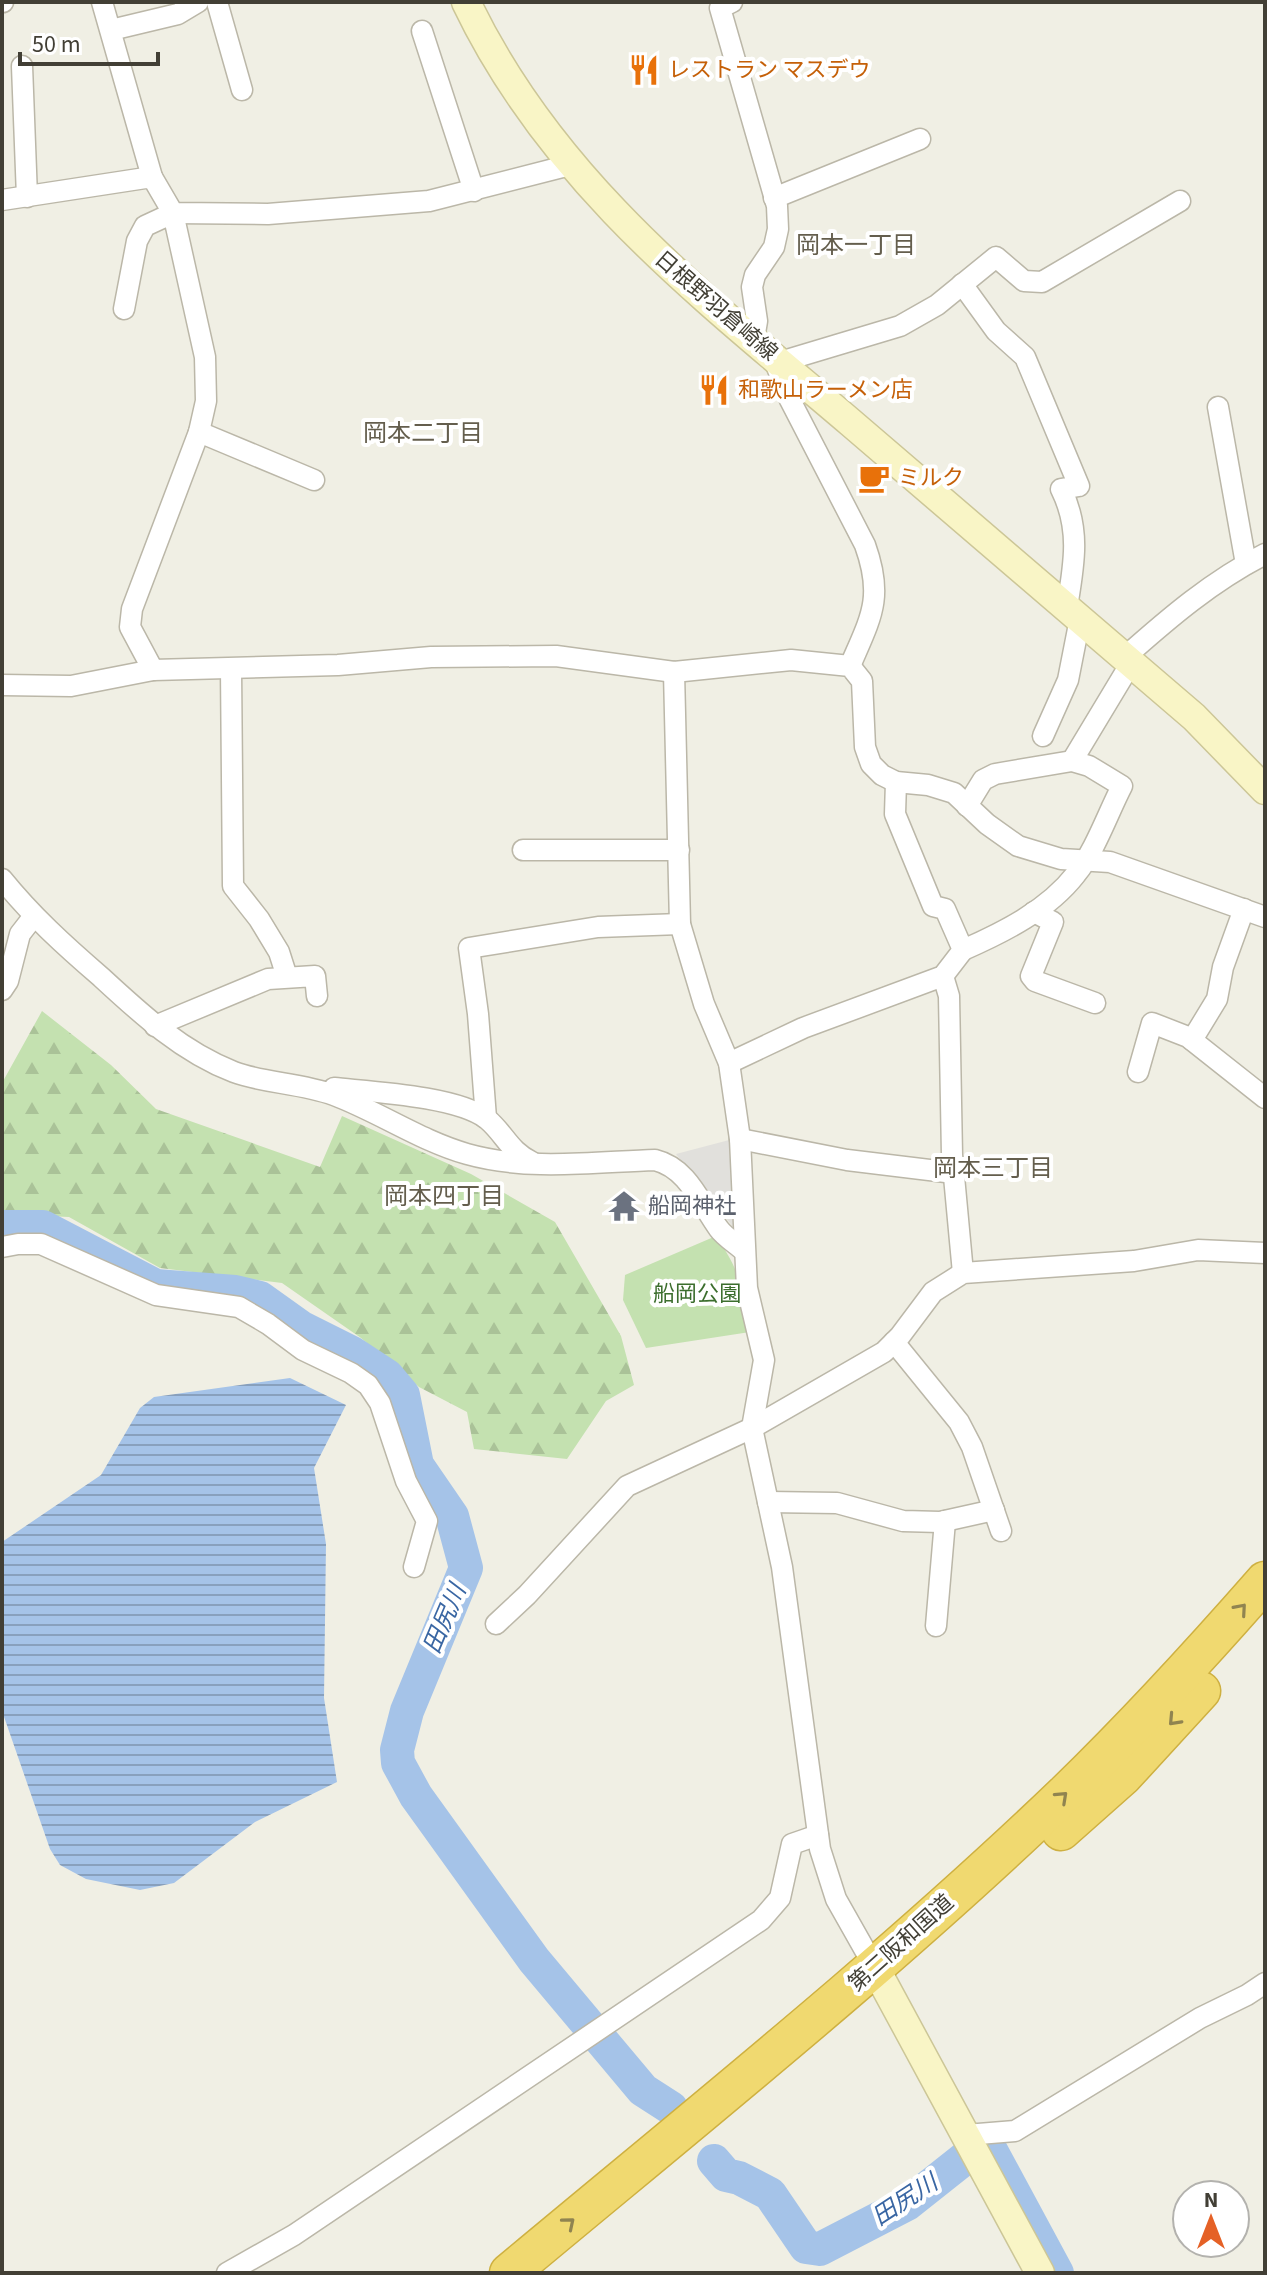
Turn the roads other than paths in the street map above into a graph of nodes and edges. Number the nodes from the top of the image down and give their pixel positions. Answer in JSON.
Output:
{"nodes":[{"id":1,"x":102,"y":2,"type":"edge"},
{"id":2,"x":198,"y":2,"type":"edge"},
{"id":3,"x":217,"y":2,"type":"edge"},
{"id":4,"x":466,"y":2,"type":"edge"},
{"id":5,"x":732,"y":2,"type":"edge"},
{"id":6,"x":111,"y":30,"type":"junction"},
{"id":7,"x":422,"y":31,"type":"dead end"},
{"id":8,"x":22,"y":66,"type":"dead end"},
{"id":9,"x":242,"y":90,"type":"dead end"},
{"id":10,"x":920,"y":139,"type":"dead end"},
{"id":11,"x":570,"y":165,"type":"junction"},
{"id":12,"x":152,"y":177,"type":"junction"},
{"id":13,"x":474,"y":191,"type":"junction"},
{"id":14,"x":27,"y":197,"type":"junction"},
{"id":15,"x":774,"y":198,"type":"junction"},
{"id":16,"x":2,"y":200,"type":"edge"},
{"id":17,"x":1180,"y":201,"type":"dead end"},
{"id":18,"x":173,"y":213,"type":"junction"},
{"id":19,"x":962,"y":284,"type":"junction"},
{"id":20,"x":124,"y":309,"type":"dead end"},
{"id":21,"x":769,"y":352,"type":"junction"},
{"id":22,"x":1218,"y":407,"type":"dead end"},
{"id":23,"x":199,"y":432,"type":"junction"},
{"id":24,"x":314,"y":480,"type":"dead end"},
{"id":25,"x":1265,"y":554,"type":"edge"},
{"id":26,"x":1246,"y":564,"type":"junction"},
{"id":27,"x":1074,"y":613,"type":"junction"},
{"id":28,"x":1128,"y":660,"type":"junction"},
{"id":29,"x":850,"y":666,"type":"junction"},
{"id":30,"x":231,"y":669,"type":"junction"},
{"id":31,"x":153,"y":670,"type":"junction"},
{"id":32,"x":674,"y":672,"type":"junction"},
{"id":33,"x":2,"y":685,"type":"edge"},
{"id":34,"x":1043,"y":736,"type":"dead end"},
{"id":35,"x":1072,"y":761,"type":"junction"},
{"id":36,"x":896,"y":782,"type":"junction"},
{"id":37,"x":1265,"y":790,"type":"edge"},
{"id":38,"x":967,"y":806,"type":"junction"},
{"id":39,"x":523,"y":850,"type":"dead end"},
{"id":40,"x":679,"y":850,"type":"junction"},
{"id":41,"x":1084,"y":861,"type":"junction"},
{"id":42,"x":2,"y":879,"type":"edge"},
{"id":43,"x":1244,"y":909,"type":"junction"},
{"id":44,"x":1034,"y":912,"type":"junction"},
{"id":45,"x":34,"y":916,"type":"junction"},
{"id":46,"x":1265,"y":917,"type":"edge"},
{"id":47,"x":680,"y":924,"type":"junction"},
{"id":48,"x":963,"y":950,"type":"junction"},
{"id":49,"x":943,"y":976,"type":"junction"},
{"id":50,"x":287,"y":977,"type":"junction"},
{"id":51,"x":2,"y":990,"type":"edge"},
{"id":52,"x":317,"y":996,"type":"dead end"},
{"id":53,"x":1095,"y":1003,"type":"dead end"},
{"id":54,"x":155,"y":1026,"type":"junction"},
{"id":55,"x":1192,"y":1040,"type":"junction"},
{"id":56,"x":729,"y":1063,"type":"junction"},
{"id":57,"x":1138,"y":1072,"type":"dead end"},
{"id":58,"x":310,"y":1086,"type":"junction"},
{"id":59,"x":1265,"y":1098,"type":"edge"},
{"id":60,"x":486,"y":1118,"type":"junction"},
{"id":61,"x":740,"y":1139,"type":"junction"},
{"id":62,"x":533,"y":1163,"type":"junction"},
{"id":63,"x":954,"y":1173,"type":"junction"},
{"id":64,"x":2,"y":1247,"type":"edge"},
{"id":65,"x":743,"y":1250,"type":"junction"},
{"id":66,"x":1265,"y":1253,"type":"edge"},
{"id":67,"x":963,"y":1273,"type":"junction"},
{"id":68,"x":894,"y":1342,"type":"junction"},
{"id":69,"x":752,"y":1428,"type":"junction"},
{"id":70,"x":768,"y":1502,"type":"junction"},
{"id":71,"x":994,"y":1510,"type":"junction"},
{"id":72,"x":945,"y":1521,"type":"junction"},
{"id":73,"x":1001,"y":1531,"type":"dead end"},
{"id":74,"x":414,"y":1567,"type":"dead end"},
{"id":75,"x":1265,"y":1581,"type":"edge"},
{"id":76,"x":1265,"y":1621,"type":"edge"},
{"id":77,"x":496,"y":1624,"type":"dead end"},
{"id":78,"x":936,"y":1626,"type":"dead end"},
{"id":79,"x":818,"y":1835,"type":"junction"},
{"id":80,"x":881,"y":1978,"type":"junction"},
{"id":81,"x":1265,"y":1983,"type":"edge"},
{"id":82,"x":966,"y":2135,"type":"junction"},
{"id":83,"x":227,"y":2273,"type":"edge"},
{"id":84,"x":509,"y":2273,"type":"edge"},
{"id":85,"x":550,"y":2273,"type":"edge"},
{"id":86,"x":1040,"y":2273,"type":"edge"}],
"edges":[{"from":1,"to":6,"type":"street"},
{"from":2,"to":6,"type":"street"},
{"from":3,"to":9,"type":"street"},
{"from":4,"to":11,"type":"main road","name":"日根野羽倉崎線"},
{"from":5,"to":15,"type":"street"},
{"from":6,"to":12,"type":"street"},
{"from":7,"to":13,"type":"street"},
{"from":8,"to":14,"type":"street"},
{"from":10,"to":15,"type":"street"},
{"from":11,"to":13,"type":"street"},
{"from":11,"to":21,"type":"main road","name":"日根野羽倉崎線"},
{"from":12,"to":14,"type":"street"},
{"from":12,"to":18,"type":"street"},
{"from":13,"to":18,"type":"street"},
{"from":14,"to":16,"type":"street"},
{"from":15,"to":21,"type":"street"},
{"from":17,"to":19,"type":"street"},
{"from":18,"to":20,"type":"street"},
{"from":18,"to":23,"type":"street"},
{"from":19,"to":21,"type":"street"},
{"from":19,"to":27,"type":"street"},
{"from":21,"to":27,"type":"main road","name":"日根野羽倉崎線"},
{"from":21,"to":29,"type":"street"},
{"from":22,"to":26,"type":"street"},
{"from":23,"to":24,"type":"street"},
{"from":23,"to":31,"type":"street"},
{"from":25,"to":26,"type":"street"},
{"from":26,"to":28,"type":"street"},
{"from":27,"to":28,"type":"main road","name":"日根野羽倉崎線"},
{"from":27,"to":34,"type":"street"},
{"from":28,"to":35,"type":"street"},
{"from":28,"to":37,"type":"main road","name":"日根野羽倉崎線"},
{"from":29,"to":32,"type":"street"},
{"from":29,"to":36,"type":"street"},
{"from":30,"to":31,"type":"street"},
{"from":30,"to":32,"type":"street"},
{"from":30,"to":50,"type":"street"},
{"from":31,"to":33,"type":"street"},
{"from":32,"to":40,"type":"street"},
{"from":35,"to":38,"type":"street"},
{"from":35,"to":41,"type":"street"},
{"from":36,"to":38,"type":"street"},
{"from":36,"to":48,"type":"street"},
{"from":38,"to":41,"type":"street"},
{"from":39,"to":40,"type":"street"},
{"from":40,"to":47,"type":"street"},
{"from":41,"to":43,"type":"street"},
{"from":41,"to":44,"type":"street"},
{"from":42,"to":45,"type":"street"},
{"from":43,"to":46,"type":"street"},
{"from":43,"to":55,"type":"street"},
{"from":44,"to":48,"type":"street"},
{"from":44,"to":53,"type":"street"},
{"from":45,"to":51,"type":"street"},
{"from":45,"to":54,"type":"street"},
{"from":47,"to":56,"type":"street"},
{"from":47,"to":60,"type":"street"},
{"from":48,"to":49,"type":"street"},
{"from":49,"to":56,"type":"street"},
{"from":49,"to":63,"type":"street"},
{"from":50,"to":52,"type":"street"},
{"from":50,"to":54,"type":"street"},
{"from":54,"to":58,"type":"street"},
{"from":55,"to":57,"type":"street"},
{"from":55,"to":59,"type":"street"},
{"from":56,"to":61,"type":"street"},
{"from":58,"to":60,"type":"street"},
{"from":58,"to":62,"type":"street"},
{"from":60,"to":62,"type":"street"},
{"from":61,"to":63,"type":"street"},
{"from":61,"to":65,"type":"street"},
{"from":62,"to":65,"type":"street"},
{"from":63,"to":67,"type":"street"},
{"from":64,"to":74,"type":"street"},
{"from":65,"to":69,"type":"street"},
{"from":66,"to":67,"type":"street"},
{"from":67,"to":68,"type":"street"},
{"from":68,"to":69,"type":"street"},
{"from":68,"to":71,"type":"street"},
{"from":69,"to":70,"type":"street"},
{"from":69,"to":77,"type":"street"},
{"from":70,"to":72,"type":"street"},
{"from":70,"to":79,"type":"street"},
{"from":71,"to":72,"type":"street"},
{"from":71,"to":73,"type":"street"},
{"from":72,"to":78,"type":"street"},
{"from":80,"to":75,"type":"highway","name":"第二阪和国道","one_way":true},
{"from":76,"to":80,"type":"highway","name":"第二阪和国道","one_way":true},
{"from":79,"to":80,"type":"street"},
{"from":79,"to":83,"type":"street"},
{"from":80,"to":82,"type":"main road"},
{"from":84,"to":80,"type":"highway","name":"第二阪和国道","one_way":true},
{"from":80,"to":85,"type":"highway","name":"第二阪和国道"},
{"from":81,"to":82,"type":"street"},
{"from":82,"to":86,"type":"main road"}]}
